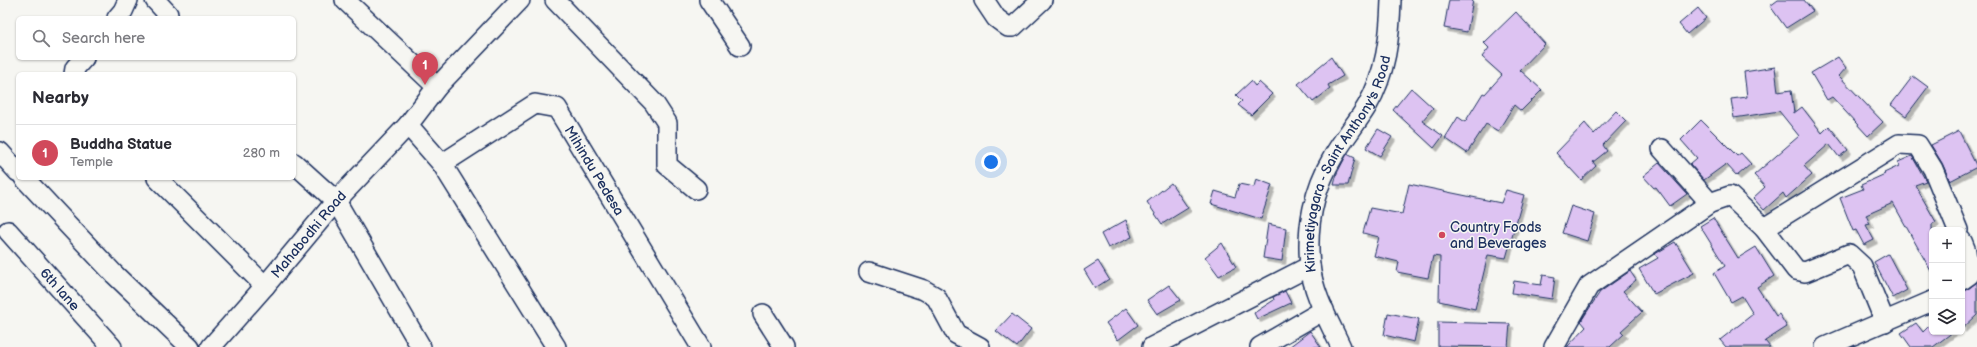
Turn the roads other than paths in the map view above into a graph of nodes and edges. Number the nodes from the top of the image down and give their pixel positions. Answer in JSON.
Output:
{"nodes":[{"id":1,"x":128,"y":0,"type":"edge"},
{"id":2,"x":155,"y":0,"type":"edge"},
{"id":3,"x":345,"y":0,"type":"edge"},
{"id":4,"x":520,"y":0,"type":"edge"},
{"id":5,"x":555,"y":0,"type":"edge"},
{"id":6,"x":709,"y":0,"type":"edge"},
{"id":7,"x":984,"y":0,"type":"edge"},
{"id":8,"x":1042,"y":0,"type":"edge"},
{"id":9,"x":1391,"y":0,"type":"edge"},
{"id":10,"x":168,"y":14,"type":"dead end"},
{"id":11,"x":119,"y":16,"type":"edge"},
{"id":12,"x":740,"y":46,"type":"dead end"},
{"id":13,"x":82,"y":60,"type":"edge"},
{"id":14,"x":74,"y":72,"type":"edge"},
{"id":15,"x":437,"y":87,"type":"junction"},
{"id":16,"x":408,"y":125,"type":"junction"},
{"id":17,"x":1662,"y":149,"type":"dead end"},
{"id":18,"x":0,"y":152,"type":"edge"},
{"id":19,"x":442,"y":164,"type":"junction"},
{"id":20,"x":296,"y":165,"type":"edge"},
{"id":21,"x":16,"y":170,"type":"edge"},
{"id":22,"x":26,"y":180,"type":"edge"},
{"id":23,"x":159,"y":180,"type":"edge"},
{"id":24,"x":696,"y":189,"type":"dead end"},
{"id":25,"x":336,"y":201,"type":"junction"},
{"id":26,"x":1710,"y":203,"type":"junction"},
{"id":27,"x":1957,"y":227,"type":"edge"},
{"id":28,"x":1764,"y":228,"type":"junction"},
{"id":29,"x":8,"y":231,"type":"dead end"},
{"id":30,"x":1965,"y":248,"type":"edge"},
{"id":31,"x":1310,"y":266,"type":"junction"},
{"id":32,"x":869,"y":272,"type":"dead end"},
{"id":33,"x":1965,"y":278,"type":"edge"},
{"id":34,"x":266,"y":286,"type":"junction"},
{"id":35,"x":1929,"y":302,"type":"edge"},
{"id":36,"x":1324,"y":310,"type":"junction"},
{"id":37,"x":762,"y":314,"type":"dead end"},
{"id":38,"x":1885,"y":322,"type":"junction"},
{"id":39,"x":112,"y":347,"type":"edge"},
{"id":40,"x":190,"y":347,"type":"edge"},
{"id":41,"x":211,"y":347,"type":"edge"},
{"id":42,"x":421,"y":347,"type":"edge"},
{"id":43,"x":556,"y":347,"type":"edge"},
{"id":44,"x":701,"y":347,"type":"edge"},
{"id":45,"x":784,"y":347,"type":"edge"},
{"id":46,"x":980,"y":347,"type":"edge"},
{"id":47,"x":1152,"y":347,"type":"edge"},
{"id":48,"x":1260,"y":347,"type":"edge"},
{"id":49,"x":1341,"y":347,"type":"edge"},
{"id":50,"x":1554,"y":347,"type":"edge"},
{"id":51,"x":1825,"y":347,"type":"edge"}],
"edges":[{"from":1,"to":11,"type":"street"},
{"from":2,"to":10,"type":"street"},
{"from":3,"to":15,"type":"street"},
{"from":4,"to":15,"type":"street","name":"Mahabodhi Road"},
{"from":5,"to":24,"type":"street"},
{"from":6,"to":12,"type":"street"},
{"from":7,"to":8,"type":"street"},
{"from":9,"to":31,"type":"street","name":"Kirimetiyagara - Saint Anthony's Road"},
{"from":13,"to":14,"type":"street"},
{"from":15,"to":16,"type":"street","name":"Mahabodhi Road"},
{"from":16,"to":19,"type":"street"},
{"from":16,"to":25,"type":"street","name":"Mahabodhi Road"},
{"from":17,"to":26,"type":"street"},
{"from":18,"to":21,"type":"street"},
{"from":19,"to":43,"type":"street"},
{"from":19,"to":44,"type":"street","name":"Mihindu Pedesa"},
{"from":20,"to":25,"type":"street"},
{"from":22,"to":40,"type":"street"},
{"from":23,"to":34,"type":"street"},
{"from":25,"to":34,"type":"street","name":"Mahabodhi Road"},
{"from":25,"to":42,"type":"street"},
{"from":26,"to":28,"type":"street"},
{"from":26,"to":50,"type":"street"},
{"from":27,"to":28,"type":"street"},
{"from":28,"to":38,"type":"street"},
{"from":29,"to":39,"type":"street","name":"6th lane"},
{"from":30,"to":33,"type":"street"},
{"from":31,"to":36,"type":"street","name":"Kirimetiyagara - Saint Anthony's Road"},
{"from":31,"to":47,"type":"street"},
{"from":32,"to":46,"type":"street"},
{"from":34,"to":41,"type":"street","name":"Mahabodhi Road"},
{"from":35,"to":38,"type":"street"},
{"from":36,"to":48,"type":"street"},
{"from":36,"to":49,"type":"street","name":"Kirimetiyagara - Saint Anthony's Road"},
{"from":37,"to":45,"type":"street"},
{"from":38,"to":51,"type":"street"}]}
